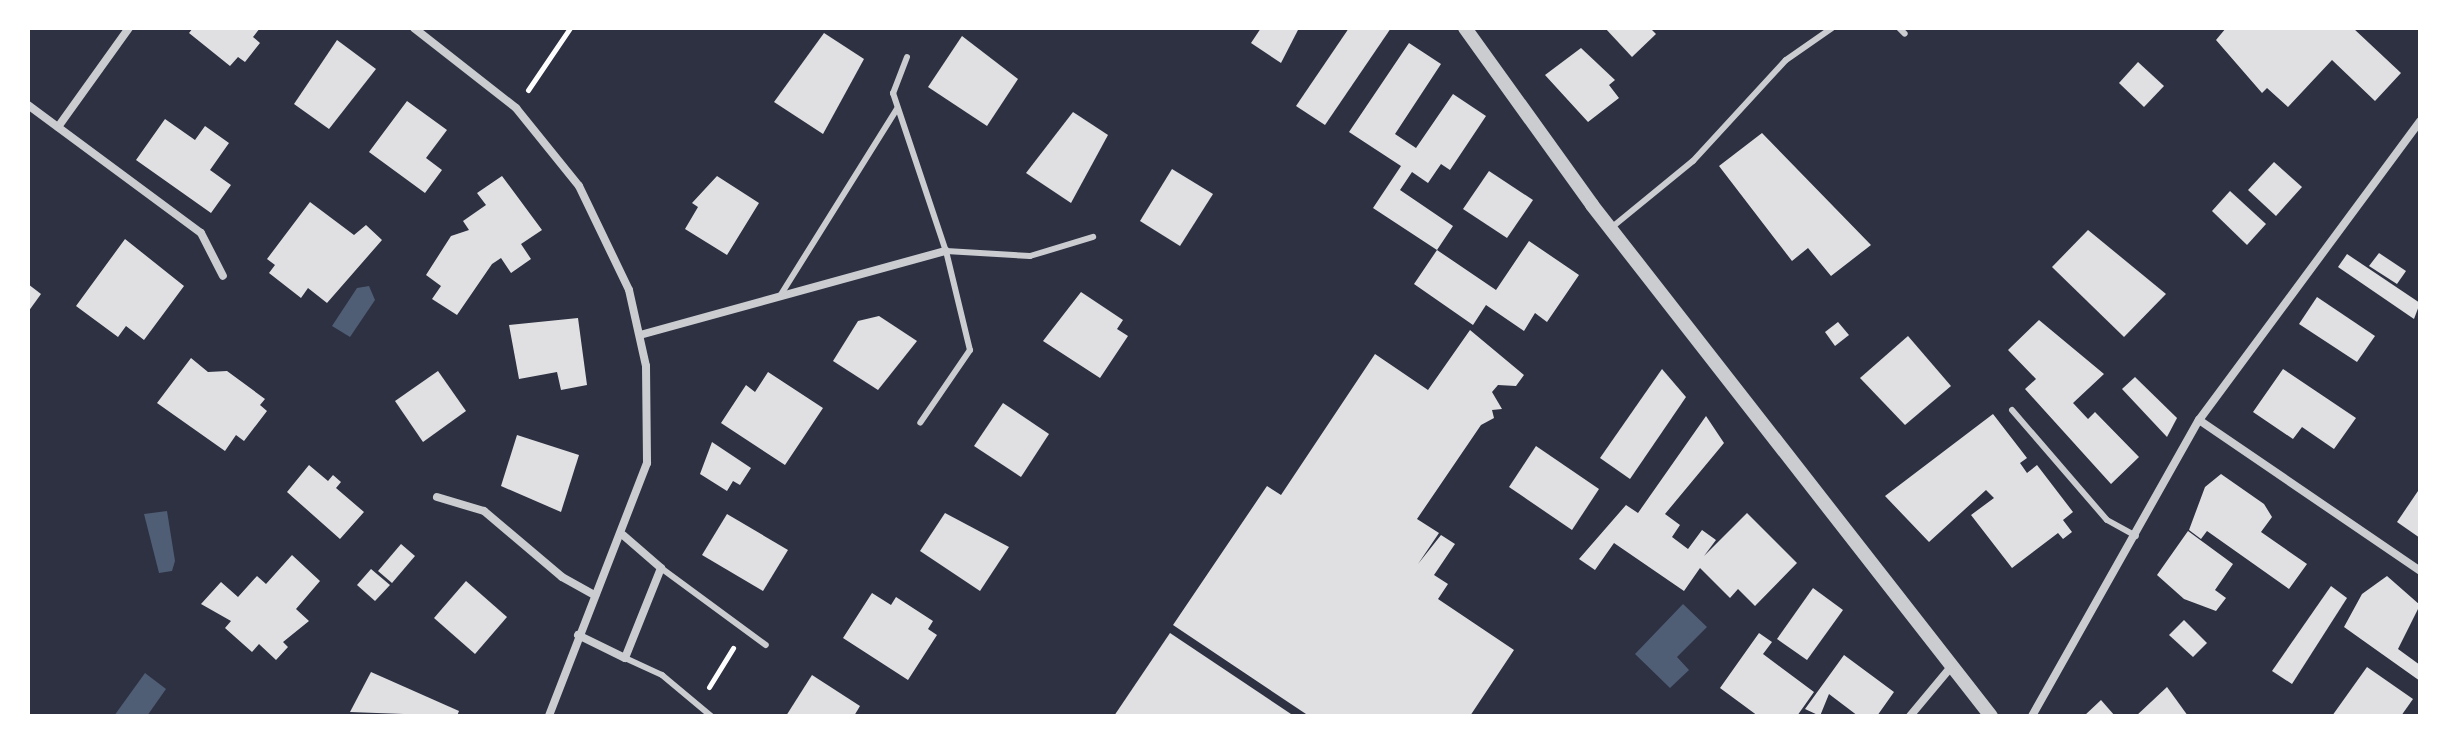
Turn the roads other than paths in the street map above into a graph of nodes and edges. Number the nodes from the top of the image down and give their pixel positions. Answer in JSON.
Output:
{"nodes":[{"id":1,"x":129,"y":28,"type":"edge"},
{"id":2,"x":414,"y":28,"type":"edge"},
{"id":3,"x":1465,"y":28,"type":"edge"},
{"id":4,"x":1832,"y":28,"type":"edge"},
{"id":5,"x":907,"y":57,"type":"dead end"},
{"id":6,"x":28,"y":105,"type":"edge"},
{"id":7,"x":897,"y":108,"type":"junction"},
{"id":8,"x":2420,"y":121,"type":"edge"},
{"id":9,"x":58,"y":127,"type":"junction"},
{"id":10,"x":1611,"y":228,"type":"junction"},
{"id":11,"x":1093,"y":237,"type":"dead end"},
{"id":12,"x":946,"y":251,"type":"junction"},
{"id":13,"x":223,"y":276,"type":"dead end"},
{"id":14,"x":780,"y":296,"type":"junction"},
{"id":15,"x":640,"y":335,"type":"junction"},
{"id":16,"x":2012,"y":410,"type":"dead end"},
{"id":17,"x":2199,"y":420,"type":"junction"},
{"id":18,"x":920,"y":423,"type":"dead end"},
{"id":19,"x":437,"y":497,"type":"dead end"},
{"id":20,"x":623,"y":535,"type":"junction"},
{"id":21,"x":2136,"y":536,"type":"junction"},
{"id":22,"x":661,"y":568,"type":"junction"},
{"id":23,"x":2420,"y":571,"type":"edge"},
{"id":24,"x":595,"y":595,"type":"junction"},
{"id":25,"x":578,"y":635,"type":"junction"},
{"id":26,"x":766,"y":645,"type":"dead end"},
{"id":27,"x":625,"y":658,"type":"junction"},
{"id":28,"x":1951,"y":667,"type":"junction"},
{"id":29,"x":549,"y":716,"type":"edge"},
{"id":30,"x":711,"y":716,"type":"edge"},
{"id":31,"x":1910,"y":716,"type":"edge"},
{"id":32,"x":1991,"y":716,"type":"edge"},
{"id":33,"x":2032,"y":716,"type":"edge"}],
"edges":[{"from":1,"to":9,"type":"street"},
{"from":2,"to":15,"type":"street"},
{"from":3,"to":10,"type":"street"},
{"from":4,"to":10,"type":"lane"},
{"from":5,"to":7,"type":"lane"},
{"from":6,"to":9,"type":"street"},
{"from":7,"to":12,"type":"lane"},
{"from":7,"to":14,"type":"lane"},
{"from":8,"to":17,"type":"street"},
{"from":9,"to":13,"type":"street"},
{"from":10,"to":28,"type":"street"},
{"from":11,"to":12,"type":"lane"},
{"from":12,"to":14,"type":"street"},
{"from":12,"to":18,"type":"lane"},
{"from":14,"to":15,"type":"street"},
{"from":15,"to":20,"type":"street"},
{"from":16,"to":21,"type":"lane"},
{"from":17,"to":21,"type":"street"},
{"from":17,"to":23,"type":"street"},
{"from":19,"to":24,"type":"street"},
{"from":20,"to":22,"type":"street"},
{"from":20,"to":24,"type":"street"},
{"from":21,"to":33,"type":"street"},
{"from":22,"to":26,"type":"lane"},
{"from":22,"to":27,"type":"street"},
{"from":24,"to":25,"type":"street"},
{"from":25,"to":27,"type":"street"},
{"from":25,"to":29,"type":"street"},
{"from":27,"to":30,"type":"lane"},
{"from":28,"to":31,"type":"street"},
{"from":28,"to":32,"type":"street"}]}
